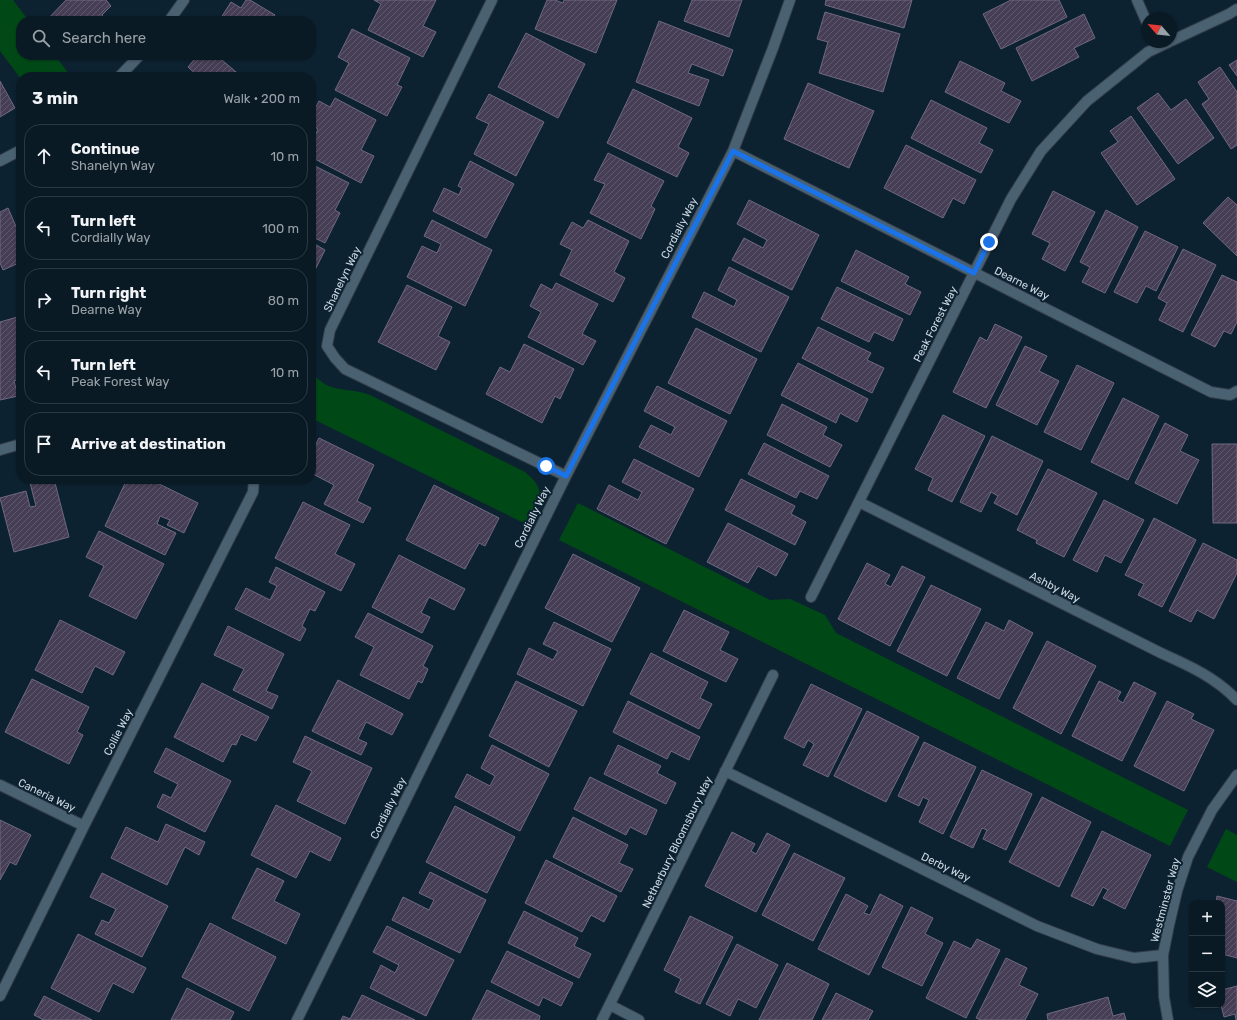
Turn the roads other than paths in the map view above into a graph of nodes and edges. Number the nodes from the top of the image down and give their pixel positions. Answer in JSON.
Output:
{"nodes":[{"id":1,"x":184,"y":0,"type":"edge"},
{"id":2,"x":492,"y":0,"type":"edge"},
{"id":3,"x":790,"y":0,"type":"edge"},
{"id":4,"x":1137,"y":0,"type":"edge"},
{"id":5,"x":1237,"y":9,"type":"edge"},
{"id":6,"x":1142,"y":12,"type":"edge"},
{"id":7,"x":173,"y":16,"type":"edge"},
{"id":8,"x":1177,"y":39,"type":"edge"},
{"id":9,"x":1153,"y":48,"type":"edge"},
{"id":10,"x":135,"y":60,"type":"edge"},
{"id":11,"x":124,"y":72,"type":"edge"},
{"id":12,"x":733,"y":151,"type":"junction"},
{"id":13,"x":16,"y":153,"type":"edge"},
{"id":14,"x":0,"y":161,"type":"edge"},
{"id":15,"x":974,"y":273,"type":"junction"},
{"id":16,"x":1237,"y":391,"type":"edge"},
{"id":17,"x":16,"y":445,"type":"edge"},
{"id":18,"x":0,"y":450,"type":"edge"},
{"id":19,"x":566,"y":476,"type":"junction"},
{"id":20,"x":254,"y":484,"type":"edge"},
{"id":21,"x":859,"y":502,"type":"junction"},
{"id":22,"x":811,"y":597,"type":"dead end"},
{"id":23,"x":773,"y":676,"type":"dead end"},
{"id":24,"x":1237,"y":700,"type":"edge"},
{"id":25,"x":725,"y":771,"type":"junction"},
{"id":26,"x":1237,"y":776,"type":"edge"},
{"id":27,"x":0,"y":785,"type":"edge"},
{"id":28,"x":84,"y":826,"type":"junction"},
{"id":29,"x":1163,"y":955,"type":"junction"},
{"id":30,"x":0,"y":996,"type":"edge"},
{"id":31,"x":610,"y":1005,"type":"junction"},
{"id":32,"x":297,"y":1020,"type":"edge"},
{"id":33,"x":602,"y":1020,"type":"edge"},
{"id":34,"x":639,"y":1020,"type":"edge"},
{"id":35,"x":1168,"y":1020,"type":"edge"}],
"edges":[{"from":1,"to":7,"type":"street"},
{"from":2,"to":19,"type":"street","name":"Shanelyn Way"},
{"from":3,"to":12,"type":"street","name":"Cordially Way"},
{"from":4,"to":6,"type":"street"},
{"from":5,"to":8,"type":"street","name":"Peak Forest Way"},
{"from":9,"to":15,"type":"street","name":"Peak Forest Way"},
{"from":10,"to":11,"type":"street"},
{"from":12,"to":15,"type":"street","name":"Dearne Way"},
{"from":12,"to":19,"type":"street","name":"Cordially Way"},
{"from":13,"to":14,"type":"street"},
{"from":15,"to":16,"type":"street","name":"Dearne Way"},
{"from":15,"to":21,"type":"street","name":"Peak Forest Way"},
{"from":17,"to":18,"type":"street"},
{"from":19,"to":32,"type":"street","name":"Cordially Way"},
{"from":20,"to":28,"type":"street","name":"Collie Way"},
{"from":21,"to":22,"type":"street","name":"Peak Forest Way"},
{"from":21,"to":24,"type":"street","name":"Ashby Way"},
{"from":23,"to":25,"type":"street","name":"Netherbury Bloomsbury Way"},
{"from":25,"to":29,"type":"street","name":"Derby Way"},
{"from":25,"to":31,"type":"street","name":"Netherbury Bloomsbury Way"},
{"from":26,"to":29,"type":"street","name":"Westminster Way"},
{"from":27,"to":28,"type":"street","name":"Caneria Way"},
{"from":28,"to":30,"type":"street","name":"Collie Way"},
{"from":29,"to":35,"type":"street","name":"Westminster Way"},
{"from":31,"to":33,"type":"street","name":"Netherbury Bloomsbury Way"},
{"from":31,"to":34,"type":"street"}]}
